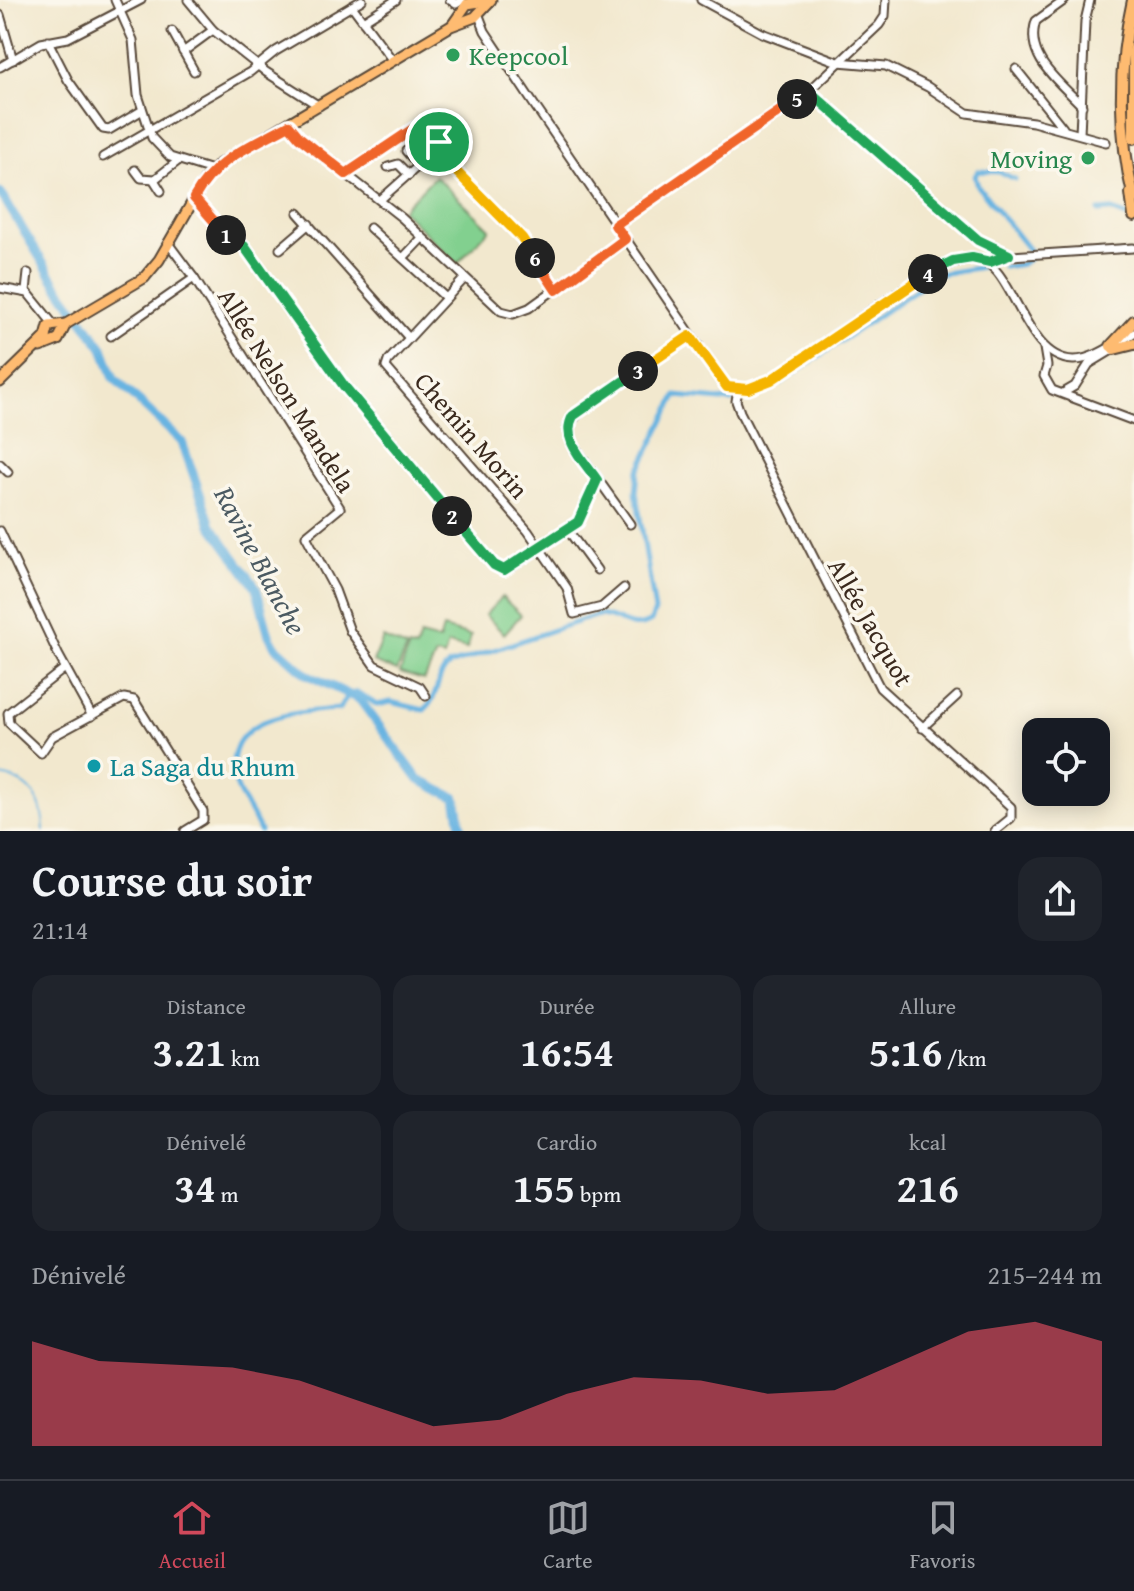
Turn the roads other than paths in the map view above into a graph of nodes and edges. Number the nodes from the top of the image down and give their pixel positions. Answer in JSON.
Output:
{"nodes":[{"id":1,"x":115,"y":0,"type":"edge"},
{"id":2,"x":141,"y":0,"type":"edge"},
{"id":3,"x":188,"y":0,"type":"edge"},
{"id":4,"x":362,"y":0,"type":"edge"},
{"id":5,"x":450,"y":0,"type":"edge"},
{"id":6,"x":490,"y":0,"type":"edge"},
{"id":7,"x":701,"y":0,"type":"edge"},
{"id":8,"x":886,"y":0,"type":"edge"},
{"id":9,"x":1065,"y":0,"type":"edge"},
{"id":10,"x":1090,"y":0,"type":"edge"},
{"id":11,"x":1133,"y":0,"type":"edge"},
{"id":12,"x":392,"y":1,"type":"edge"},
{"id":13,"x":352,"y":6,"type":"junction"},
{"id":14,"x":470,"y":9,"type":"edge"},
{"id":15,"x":121,"y":13,"type":"junction"},
{"id":16,"x":0,"y":15,"type":"edge"},
{"id":17,"x":363,"y":21,"type":"junction"},
{"id":18,"x":213,"y":30,"type":"junction"},
{"id":19,"x":172,"y":31,"type":"dead end"},
{"id":20,"x":48,"y":41,"type":"junction"},
{"id":21,"x":1134,"y":50,"type":"edge"},
{"id":22,"x":183,"y":52,"type":"junction"},
{"id":23,"x":13,"y":60,"type":"junction"},
{"id":24,"x":393,"y":61,"type":"junction"},
{"id":25,"x":838,"y":62,"type":"junction"},
{"id":26,"x":257,"y":66,"type":"junction"},
{"id":27,"x":0,"y":67,"type":"edge"},
{"id":28,"x":1016,"y":69,"type":"dead end"},
{"id":29,"x":194,"y":71,"type":"dead end"},
{"id":30,"x":809,"y":91,"type":"junction"},
{"id":31,"x":1131,"y":97,"type":"junction"},
{"id":32,"x":319,"y":106,"type":"junction"},
{"id":33,"x":1082,"y":106,"type":"junction"},
{"id":34,"x":141,"y":111,"type":"junction"},
{"id":35,"x":1134,"y":113,"type":"edge"},
{"id":36,"x":289,"y":125,"type":"junction"},
{"id":37,"x":147,"y":129,"type":"junction"},
{"id":38,"x":1064,"y":130,"type":"junction"},
{"id":39,"x":1080,"y":134,"type":"junction"},
{"id":40,"x":1134,"y":138,"type":"edge"},
{"id":41,"x":1106,"y":142,"type":"dead end"},
{"id":42,"x":406,"y":151,"type":"dead end"},
{"id":43,"x":440,"y":155,"type":"junction"},
{"id":44,"x":103,"y":157,"type":"dead end"},
{"id":45,"x":178,"y":161,"type":"junction"},
{"id":46,"x":419,"y":166,"type":"junction"},
{"id":47,"x":388,"y":167,"type":"dead end"},
{"id":48,"x":135,"y":170,"type":"dead end"},
{"id":49,"x":212,"y":170,"type":"junction"},
{"id":50,"x":346,"y":174,"type":"junction"},
{"id":51,"x":409,"y":175,"type":"junction"},
{"id":52,"x":1128,"y":176,"type":"junction"},
{"id":53,"x":154,"y":180,"type":"junction"},
{"id":54,"x":161,"y":191,"type":"dead end"},
{"id":55,"x":194,"y":198,"type":"junction"},
{"id":56,"x":1134,"y":199,"type":"edge"},
{"id":57,"x":380,"y":200,"type":"junction"},
{"id":58,"x":298,"y":213,"type":"dead end"},
{"id":59,"x":1134,"y":216,"type":"edge"},
{"id":60,"x":309,"y":224,"type":"junction"},
{"id":61,"x":615,"y":225,"type":"junction"},
{"id":62,"x":370,"y":228,"type":"dead end"},
{"id":63,"x":422,"y":238,"type":"junction"},
{"id":64,"x":625,"y":239,"type":"junction"},
{"id":65,"x":168,"y":243,"type":"junction"},
{"id":66,"x":1133,"y":248,"type":"edge"},
{"id":67,"x":280,"y":249,"type":"dead end"},
{"id":68,"x":989,"y":255,"type":"junction"},
{"id":69,"x":1009,"y":255,"type":"junction"},
{"id":70,"x":403,"y":258,"type":"junction"},
{"id":71,"x":28,"y":273,"type":"dead end"},
{"id":72,"x":997,"y":273,"type":"junction"},
{"id":73,"x":194,"y":278,"type":"junction"},
{"id":74,"x":464,"y":279,"type":"junction"},
{"id":75,"x":0,"y":288,"type":"edge"},
{"id":76,"x":556,"y":290,"type":"junction"},
{"id":77,"x":26,"y":291,"type":"junction"},
{"id":78,"x":446,"y":298,"type":"junction"},
{"id":79,"x":1134,"y":321,"type":"edge"},
{"id":80,"x":54,"y":331,"type":"junction"},
{"id":81,"x":111,"y":336,"type":"dead end"},
{"id":82,"x":690,"y":336,"type":"junction"},
{"id":83,"x":409,"y":338,"type":"junction"},
{"id":84,"x":1134,"y":338,"type":"edge"},
{"id":85,"x":1043,"y":346,"type":"junction"},
{"id":86,"x":1112,"y":348,"type":"junction"},
{"id":87,"x":1059,"y":358,"type":"junction"},
{"id":88,"x":1071,"y":360,"type":"junction"},
{"id":89,"x":1047,"y":366,"type":"junction"},
{"id":90,"x":0,"y":382,"type":"edge"},
{"id":91,"x":1077,"y":382,"type":"junction"},
{"id":92,"x":738,"y":390,"type":"junction"},
{"id":93,"x":1063,"y":393,"type":"junction"},
{"id":94,"x":1079,"y":402,"type":"junction"},
{"id":95,"x":1134,"y":421,"type":"edge"},
{"id":96,"x":0,"y":464,"type":"edge"},
{"id":97,"x":8,"y":472,"type":"dead end"},
{"id":98,"x":597,"y":480,"type":"junction"},
{"id":99,"x":630,"y":524,"type":"dead end"},
{"id":100,"x":567,"y":529,"type":"junction"},
{"id":101,"x":0,"y":531,"type":"edge"},
{"id":102,"x":541,"y":547,"type":"junction"},
{"id":103,"x":597,"y":570,"type":"dead end"},
{"id":104,"x":624,"y":588,"type":"dead end"},
{"id":105,"x":65,"y":668,"type":"junction"},
{"id":106,"x":426,"y":696,"type":"dead end"},
{"id":107,"x":957,"y":696,"type":"dead end"},
{"id":108,"x":92,"y":716,"type":"junction"},
{"id":109,"x":922,"y":728,"type":"junction"},
{"id":110,"x":185,"y":831,"type":"edge"},
{"id":111,"x":995,"y":831,"type":"edge"}],
"edges":[{"from":1,"to":15,"type":"street"},
{"from":2,"to":15,"type":"street"},
{"from":3,"to":18,"type":"street"},
{"from":4,"to":13,"type":"street"},
{"from":5,"to":14,"type":"street"},
{"from":6,"to":14,"type":"main road"},
{"from":7,"to":25,"type":"street"},
{"from":8,"to":25,"type":"street"},
{"from":9,"to":33,"type":"street"},
{"from":10,"to":33,"type":"street"},
{"from":11,"to":52,"type":"highway"},
{"from":12,"to":17,"type":"street"},
{"from":13,"to":17,"type":"street"},
{"from":13,"to":26,"type":"street"},
{"from":14,"to":24,"type":"main road"},
{"from":14,"to":61,"type":"street"},
{"from":15,"to":20,"type":"street"},
{"from":15,"to":34,"type":"street"},
{"from":16,"to":23,"type":"street"},
{"from":17,"to":24,"type":"street"},
{"from":18,"to":22,"type":"street"},
{"from":18,"to":26,"type":"street"},
{"from":19,"to":22,"type":"street"},
{"from":20,"to":23,"type":"street"},
{"from":20,"to":34,"type":"street"},
{"from":21,"to":31,"type":"highway"},
{"from":22,"to":29,"type":"street"},
{"from":23,"to":27,"type":"street"},
{"from":24,"to":32,"type":"main road"},
{"from":25,"to":30,"type":"street"},
{"from":25,"to":38,"type":"street"},
{"from":26,"to":32,"type":"street"},
{"from":26,"to":37,"type":"street"},
{"from":28,"to":38,"type":"street"},
{"from":30,"to":61,"type":"street"},
{"from":30,"to":68,"type":"street"},
{"from":31,"to":35,"type":"highway"},
{"from":31,"to":40,"type":"highway"},
{"from":32,"to":36,"type":"main road"},
{"from":33,"to":39,"type":"street"},
{"from":34,"to":37,"type":"street"},
{"from":36,"to":49,"type":"main road"},
{"from":36,"to":50,"type":"street"},
{"from":37,"to":44,"type":"street"},
{"from":37,"to":45,"type":"street"},
{"from":38,"to":39,"type":"street"},
{"from":39,"to":41,"type":"street"},
{"from":42,"to":46,"type":"street"},
{"from":43,"to":46,"type":"street"},
{"from":43,"to":50,"type":"street"},
{"from":43,"to":76,"type":"street"},
{"from":45,"to":49,"type":"street"},
{"from":45,"to":53,"type":"street"},
{"from":46,"to":51,"type":"street"},
{"from":47,"to":51,"type":"street"},
{"from":48,"to":53,"type":"street"},
{"from":49,"to":55,"type":"main road"},
{"from":50,"to":57,"type":"street"},
{"from":51,"to":57,"type":"street"},
{"from":52,"to":56,"type":"highway"},
{"from":52,"to":59,"type":"highway"},
{"from":53,"to":54,"type":"street"},
{"from":55,"to":65,"type":"main road"},
{"from":55,"to":102,"type":"street"},
{"from":57,"to":63,"type":"street"},
{"from":58,"to":60,"type":"street"},
{"from":60,"to":67,"type":"street"},
{"from":60,"to":83,"type":"street"},
{"from":61,"to":64,"type":"street"},
{"from":62,"to":70,"type":"street"},
{"from":63,"to":70,"type":"street"},
{"from":63,"to":74,"type":"street"},
{"from":64,"to":76,"type":"street"},
{"from":64,"to":82,"type":"street"},
{"from":65,"to":73,"type":"street","name":"Allée Nelson Mandela"},
{"from":65,"to":80,"type":"main road"},
{"from":66,"to":69,"type":"street"},
{"from":68,"to":69,"type":"street"},
{"from":68,"to":72,"type":"street"},
{"from":68,"to":92,"type":"street"},
{"from":69,"to":72,"type":"street"},
{"from":70,"to":78,"type":"street"},
{"from":71,"to":77,"type":"street"},
{"from":72,"to":85,"type":"street"},
{"from":73,"to":81,"type":"street"},
{"from":73,"to":106,"type":"street","name":"Allée Nelson Mandela"},
{"from":74,"to":76,"type":"street"},
{"from":74,"to":78,"type":"street","name":"Chemin Morin"},
{"from":75,"to":77,"type":"street"},
{"from":77,"to":80,"type":"street"},
{"from":78,"to":83,"type":"street","name":"Chemin Morin"},
{"from":79,"to":86,"type":"highway"},
{"from":80,"to":90,"type":"main road"},
{"from":82,"to":92,"type":"street"},
{"from":82,"to":98,"type":"street"},
{"from":83,"to":102,"type":"street","name":"Chemin Morin"},
{"from":84,"to":86,"type":"highway"},
{"from":85,"to":87,"type":"street"},
{"from":85,"to":89,"type":"street"},
{"from":86,"to":88,"type":"street"},
{"from":86,"to":91,"type":"street"},
{"from":87,"to":88,"type":"street"},
{"from":87,"to":89,"type":"street"},
{"from":88,"to":91,"type":"street"},
{"from":89,"to":93,"type":"street"},
{"from":91,"to":93,"type":"street"},
{"from":91,"to":94,"type":"street"},
{"from":92,"to":109,"type":"street","name":"Allée Jacquot"},
{"from":93,"to":94,"type":"street"},
{"from":94,"to":95,"type":"street"},
{"from":96,"to":97,"type":"street"},
{"from":98,"to":99,"type":"street"},
{"from":98,"to":100,"type":"street"},
{"from":100,"to":102,"type":"street"},
{"from":100,"to":103,"type":"street"},
{"from":101,"to":105,"type":"street"},
{"from":102,"to":104,"type":"street"},
{"from":105,"to":108,"type":"street"},
{"from":105,"to":108,"type":"street"},
{"from":107,"to":109,"type":"street"},
{"from":108,"to":110,"type":"street"},
{"from":109,"to":111,"type":"street","name":"Allée Jacquot"}]}
